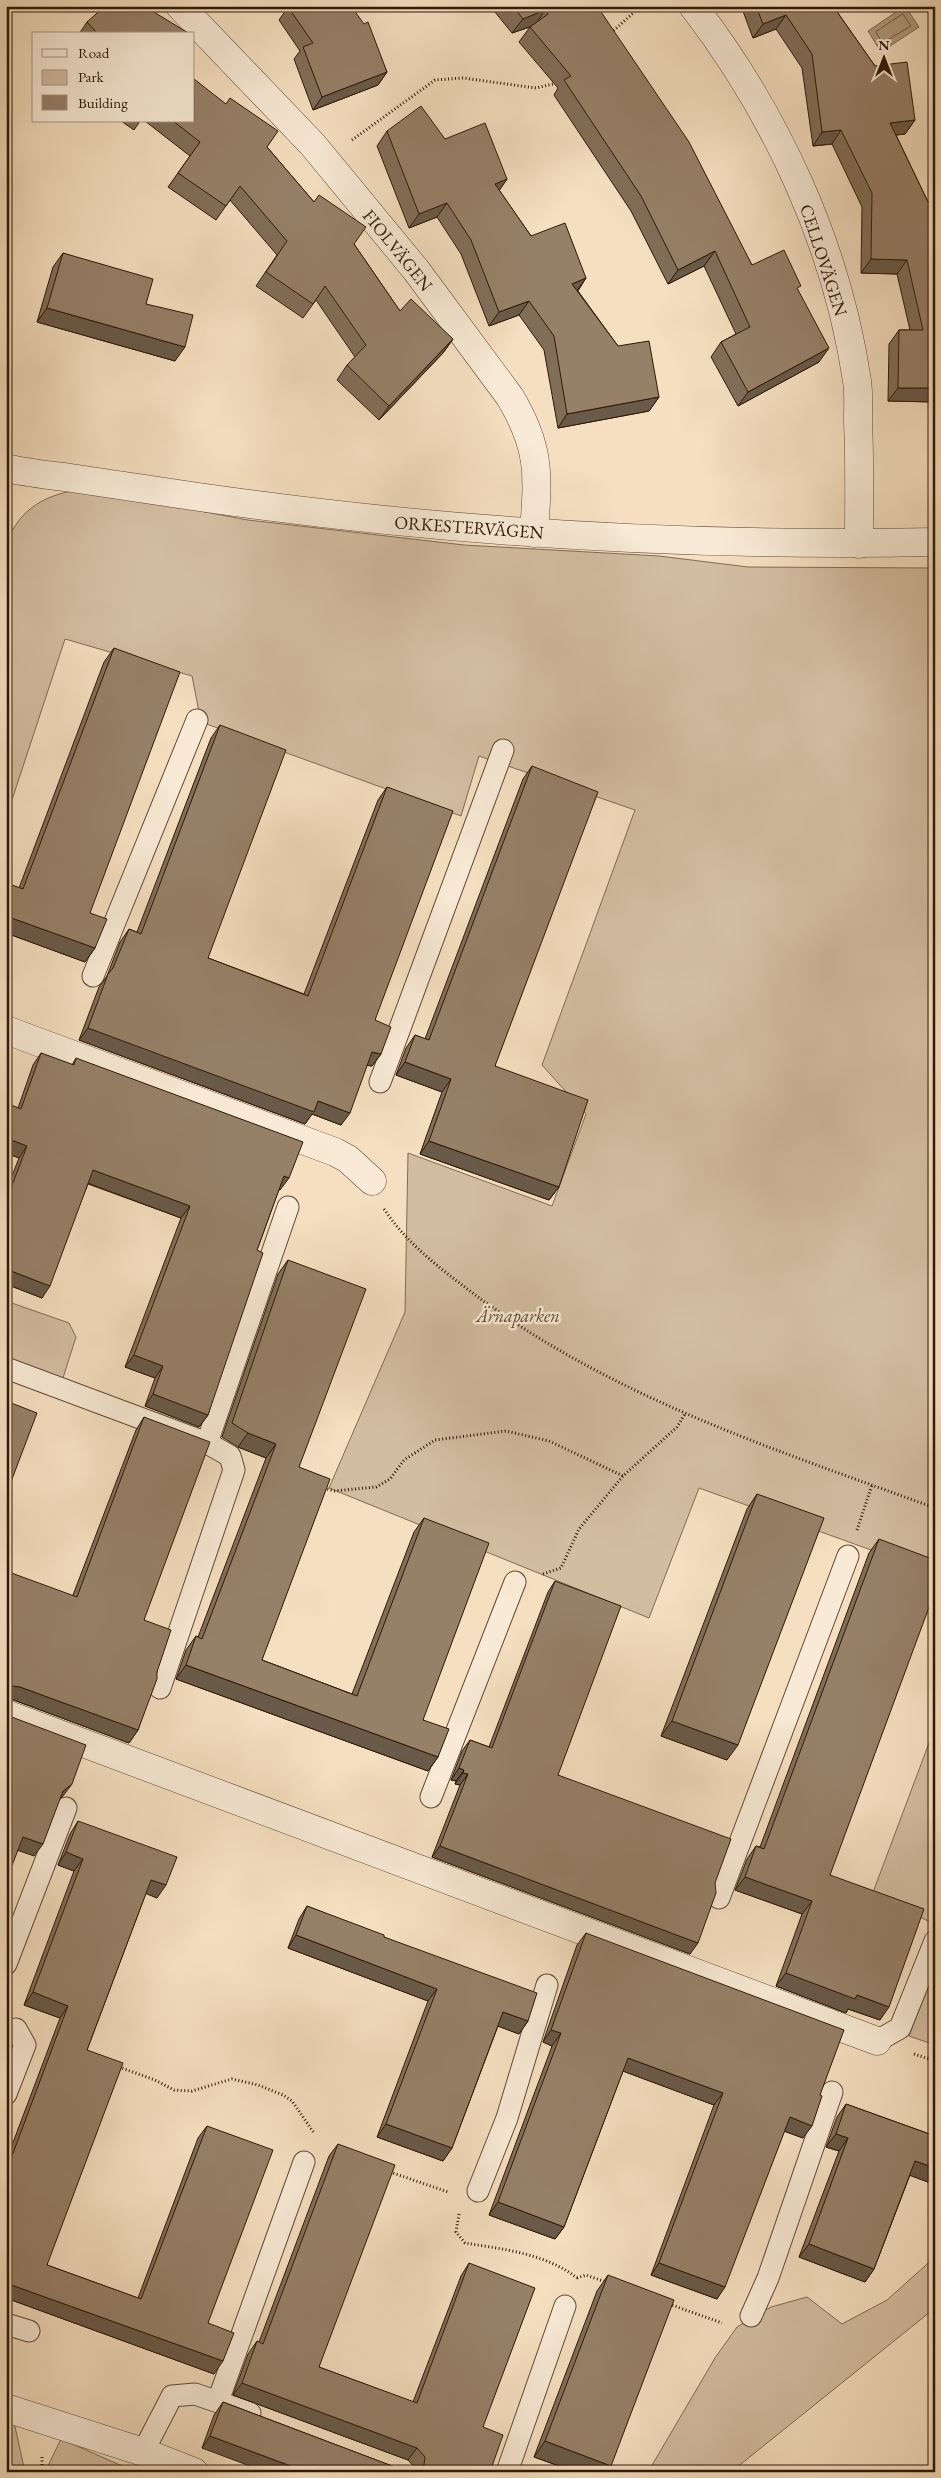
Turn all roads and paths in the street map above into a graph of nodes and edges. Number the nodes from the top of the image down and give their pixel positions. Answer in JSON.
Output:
{"nodes":[{"id":1,"x":180,"y":6,"type":"edge"},
{"id":2,"x":641,"y":6,"type":"edge"},
{"id":3,"x":693,"y":6,"type":"edge"},
{"id":4,"x":605,"y":39,"type":"edge"},
{"id":5,"x":562,"y":77,"type":"edge"},
{"id":6,"x":326,"y":161,"type":"junction"},
{"id":7,"x":7,"y":472,"type":"edge"},
{"id":8,"x":534,"y":532,"type":"junction"},
{"id":9,"x":935,"y":542,"type":"edge"},
{"id":10,"x":859,"y":544,"type":"junction"},
{"id":11,"x":198,"y":720,"type":"dead end"},
{"id":12,"x":503,"y":750,"type":"dead end"},
{"id":13,"x":93,"y":976,"type":"dead end"},
{"id":14,"x":6,"y":1030,"type":"edge"},
{"id":15,"x":380,"y":1082,"type":"dead end"},
{"id":16,"x":372,"y":1181,"type":"joint"},
{"id":17,"x":288,"y":1207,"type":"dead end"},
{"id":18,"x":6,"y":1368,"type":"edge"},
{"id":19,"x":685,"y":1414,"type":"junction"},
{"id":20,"x":207,"y":1443,"type":"junction"},
{"id":21,"x":623,"y":1476,"type":"junction"},
{"id":22,"x":315,"y":1484,"type":"edge"},
{"id":23,"x":872,"y":1485,"type":"junction"},
{"id":24,"x":935,"y":1508,"type":"edge"},
{"id":25,"x":848,"y":1556,"type":"joint"},
{"id":26,"x":515,"y":1582,"type":"joint"},
{"id":27,"x":160,"y":1688,"type":"dead end"},
{"id":28,"x":6,"y":1714,"type":"edge"},
{"id":29,"x":431,"y":1797,"type":"dead end"},
{"id":30,"x":66,"y":1808,"type":"dead end"},
{"id":31,"x":719,"y":1898,"type":"dead end"},
{"id":32,"x":935,"y":1941,"type":"edge"},
{"id":33,"x":6,"y":1964,"type":"edge"},
{"id":34,"x":547,"y":1985,"type":"dead end"},
{"id":35,"x":16,"y":2029,"type":"dead end"},
{"id":36,"x":877,"y":2041,"type":"joint"},
{"id":37,"x":118,"y":2067,"type":"edge"},
{"id":38,"x":832,"y":2092,"type":"dead end"},
{"id":39,"x":6,"y":2094,"type":"edge"},
{"id":40,"x":304,"y":2162,"type":"joint"},
{"id":41,"x":386,"y":2171,"type":"edge"},
{"id":42,"x":474,"y":2192,"type":"junction"},
{"id":43,"x":578,"y":2278,"type":"junction"},
{"id":44,"x":613,"y":2284,"type":"edge"},
{"id":45,"x":667,"y":2304,"type":"edge"},
{"id":46,"x":565,"y":2306,"type":"joint"},
{"id":47,"x":751,"y":2316,"type":"joint"},
{"id":48,"x":6,"y":2324,"type":"edge"},
{"id":49,"x":29,"y":2331,"type":"dead end"},
{"id":50,"x":218,"y":2401,"type":"junction"},
{"id":51,"x":6,"y":2408,"type":"edge"},
{"id":52,"x":264,"y":2419,"type":"edge"},
{"id":53,"x":143,"y":2452,"type":"junction"},
{"id":54,"x":194,"y":2472,"type":"edge"},
{"id":55,"x":507,"y":2472,"type":"edge"}],
"edges":[{"from":1,"to":6,"type":"street","name":"FIOLVÄGEN"},
{"from":2,"to":4,"type":"path"},
{"from":3,"to":10,"type":"street","name":"CELLOVÄGEN"},
{"from":5,"to":6,"type":"path"},
{"from":6,"to":8,"type":"street","name":"FIOLVÄGEN"},
{"from":7,"to":8,"type":"street","name":"ORKESTERVÄGEN"},
{"from":8,"to":10,"type":"street","name":"ORKESTERVÄGEN"},
{"from":9,"to":10,"type":"street","name":"ORKESTERVÄGEN"},
{"from":11,"to":13,"type":"lane"},
{"from":12,"to":15,"type":"lane"},
{"from":14,"to":16,"type":"street"},
{"from":16,"to":19,"type":"path"},
{"from":17,"to":20,"type":"lane"},
{"from":18,"to":20,"type":"lane"},
{"from":19,"to":21,"type":"path"},
{"from":19,"to":23,"type":"path"},
{"from":20,"to":27,"type":"lane"},
{"from":21,"to":22,"type":"path"},
{"from":21,"to":26,"type":"path"},
{"from":23,"to":24,"type":"path"},
{"from":23,"to":25,"type":"path"},
{"from":25,"to":31,"type":"lane"},
{"from":26,"to":29,"type":"lane"},
{"from":28,"to":36,"type":"street"},
{"from":30,"to":33,"type":"lane"},
{"from":32,"to":36,"type":"lane"},
{"from":34,"to":42,"type":"lane"},
{"from":35,"to":39,"type":"lane"},
{"from":37,"to":40,"type":"path"},
{"from":38,"to":47,"type":"lane"},
{"from":40,"to":50,"type":"lane"},
{"from":41,"to":42,"type":"path"},
{"from":42,"to":43,"type":"path"},
{"from":43,"to":44,"type":"path"},
{"from":43,"to":46,"type":"path"},
{"from":45,"to":47,"type":"path"},
{"from":46,"to":55,"type":"lane"},
{"from":48,"to":49,"type":"lane"},
{"from":50,"to":52,"type":"lane"},
{"from":50,"to":53,"type":"lane"},
{"from":51,"to":53,"type":"street"},
{"from":53,"to":54,"type":"street"}]}
